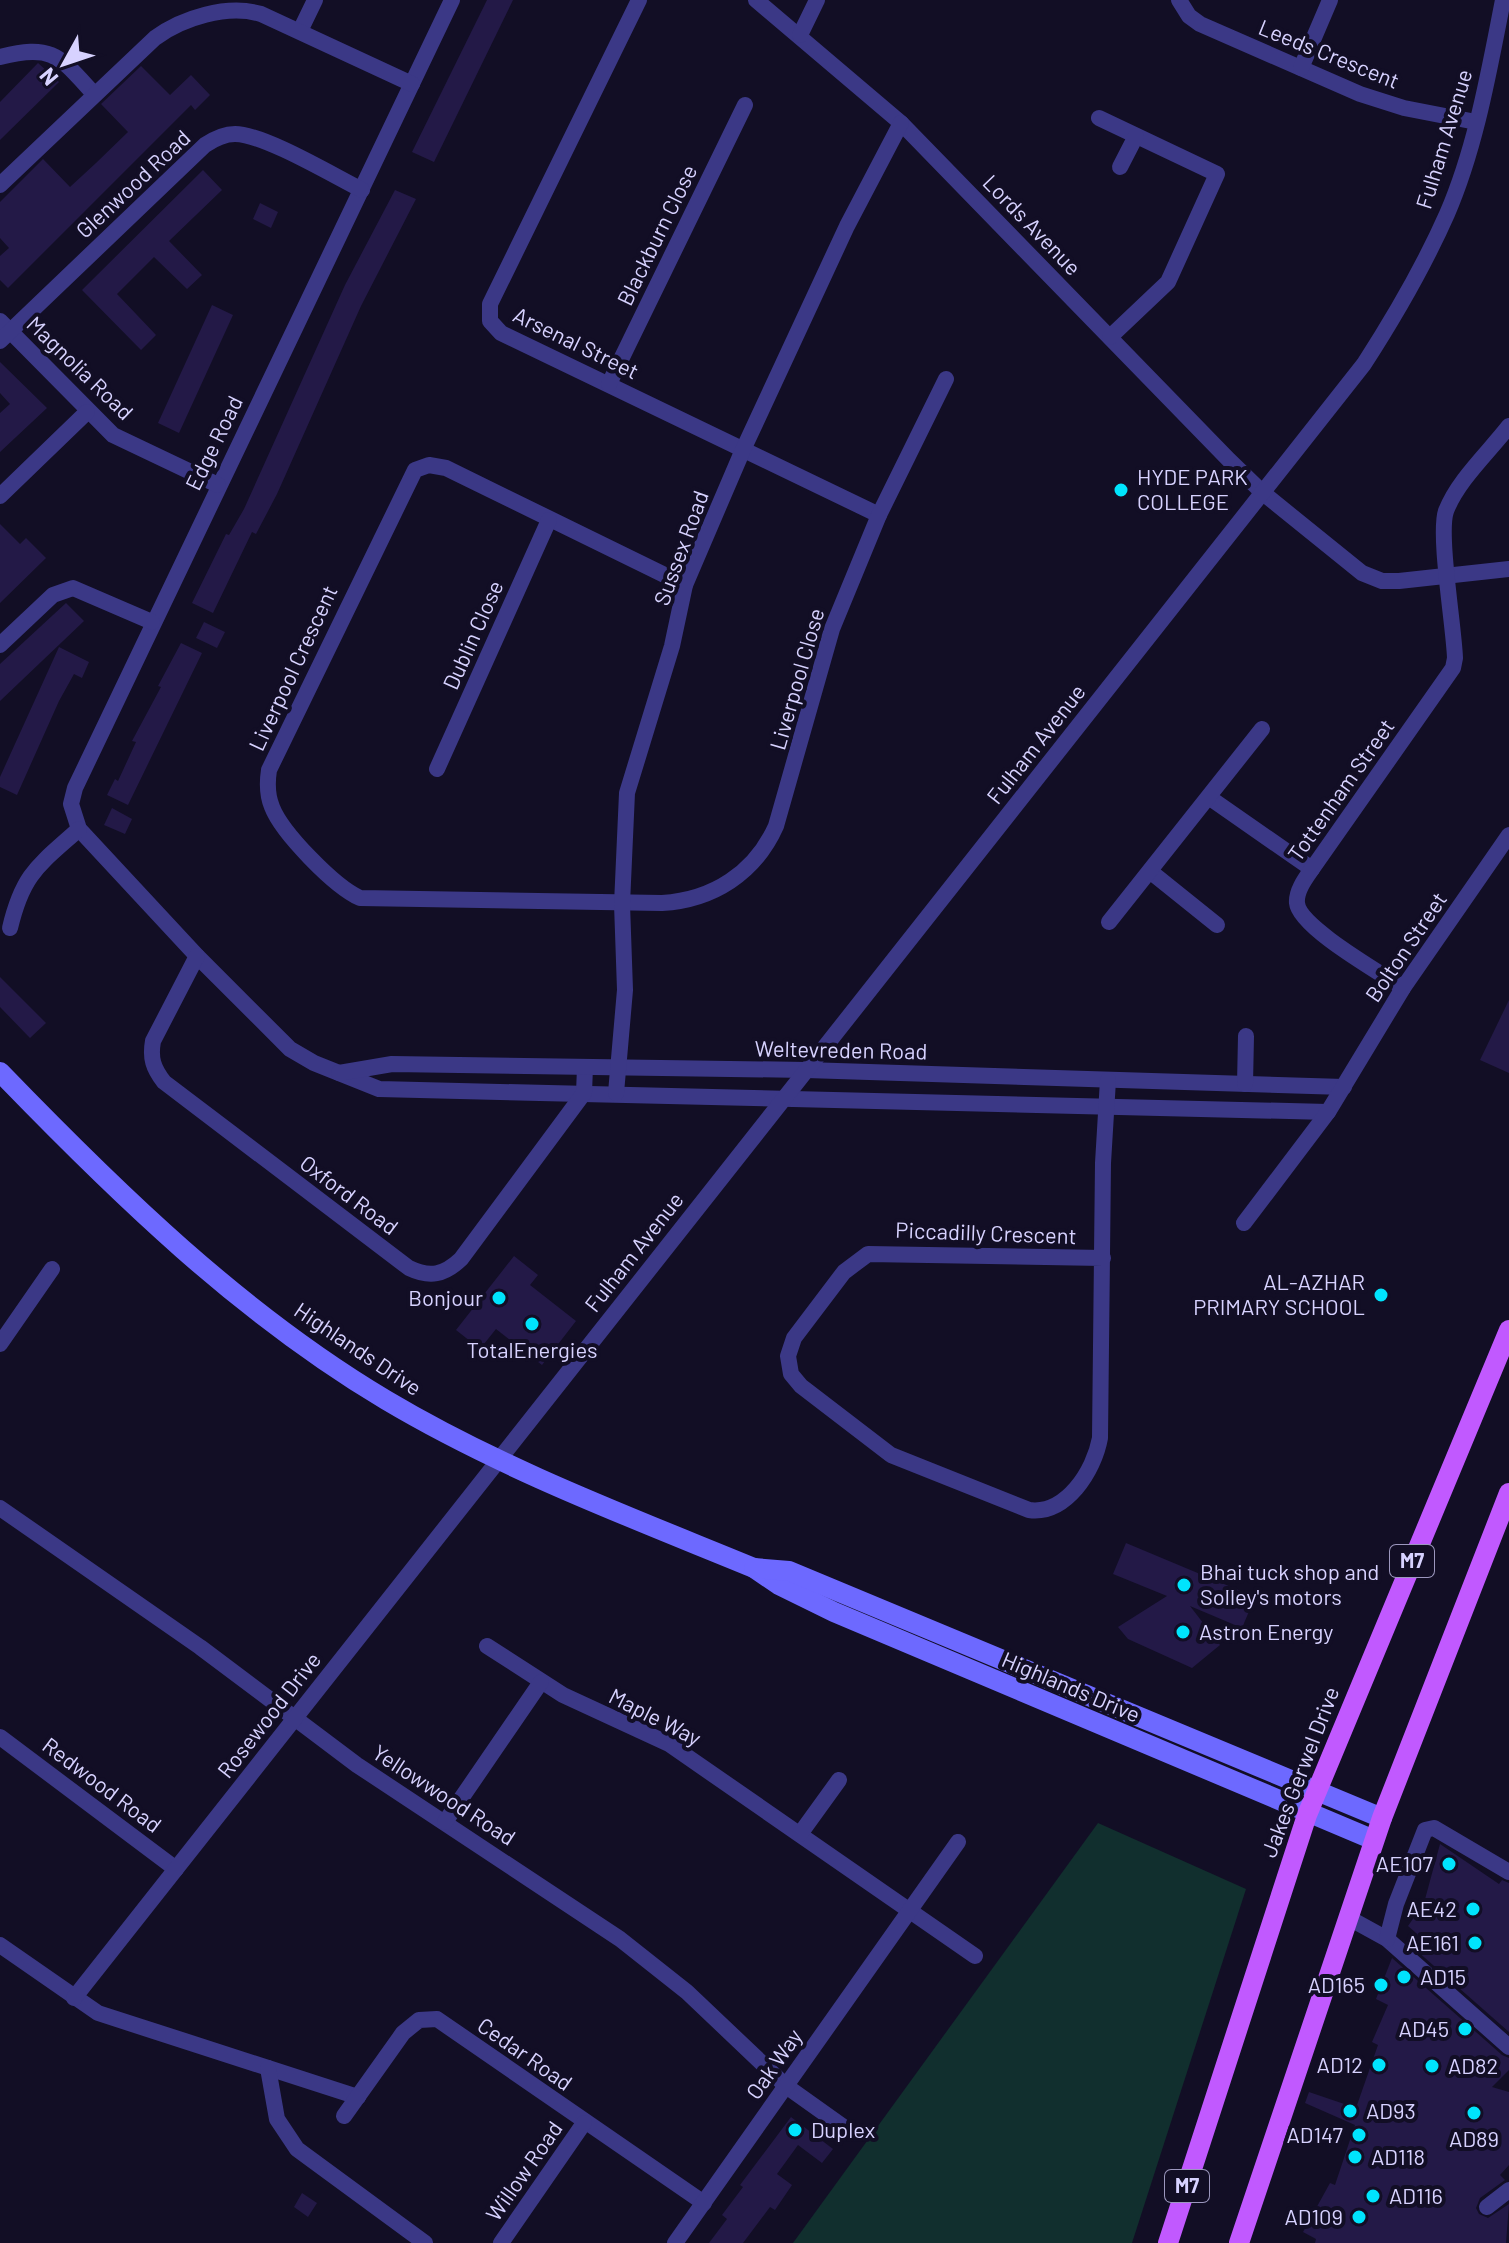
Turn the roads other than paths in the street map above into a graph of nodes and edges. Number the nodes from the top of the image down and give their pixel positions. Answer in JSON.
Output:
{"nodes":[{"id":1,"x":315,"y":0,"type":"edge"},
{"id":2,"x":452,"y":0,"type":"edge"},
{"id":3,"x":639,"y":0,"type":"edge"},
{"id":4,"x":756,"y":0,"type":"edge"},
{"id":5,"x":817,"y":0,"type":"edge"},
{"id":6,"x":1179,"y":0,"type":"edge"},
{"id":7,"x":1330,"y":0,"type":"edge"},
{"id":8,"x":1503,"y":0,"type":"edge"},
{"id":9,"x":300,"y":31,"type":"junction"},
{"id":10,"x":800,"y":35,"type":"junction"},
{"id":11,"x":0,"y":57,"type":"edge"},
{"id":12,"x":1301,"y":68,"type":"junction"},
{"id":13,"x":412,"y":84,"type":"junction"},
{"id":14,"x":94,"y":94,"type":"junction"},
{"id":15,"x":745,"y":105,"type":"dead end"},
{"id":16,"x":1099,"y":118,"type":"dead end"},
{"id":17,"x":1476,"y":122,"type":"junction"},
{"id":18,"x":901,"y":123,"type":"junction"},
{"id":19,"x":1136,"y":136,"type":"junction"},
{"id":20,"x":1120,"y":167,"type":"dead end"},
{"id":21,"x":0,"y":185,"type":"edge"},
{"id":22,"x":362,"y":190,"type":"junction"},
{"id":23,"x":3,"y":331,"type":"edge"},
{"id":24,"x":1110,"y":337,"type":"junction"},
{"id":25,"x":946,"y":379,"type":"dead end"},
{"id":26,"x":609,"y":384,"type":"junction"},
{"id":27,"x":87,"y":412,"type":"junction"},
{"id":28,"x":1509,"y":426,"type":"edge"},
{"id":29,"x":742,"y":452,"type":"junction"},
{"id":30,"x":218,"y":485,"type":"junction"},
{"id":31,"x":1263,"y":493,"type":"junction"},
{"id":32,"x":0,"y":496,"type":"edge"},
{"id":33,"x":879,"y":515,"type":"junction"},
{"id":34,"x":549,"y":520,"type":"junction"},
{"id":35,"x":1509,"y":569,"type":"edge"},
{"id":36,"x":1449,"y":576,"type":"junction"},
{"id":37,"x":685,"y":585,"type":"junction"},
{"id":38,"x":152,"y":622,"type":"junction"},
{"id":39,"x":0,"y":645,"type":"edge"},
{"id":40,"x":1262,"y":729,"type":"dead end"},
{"id":41,"x":437,"y":769,"type":"dead end"},
{"id":42,"x":1210,"y":798,"type":"junction"},
{"id":43,"x":79,"y":829,"type":"junction"},
{"id":44,"x":1509,"y":835,"type":"edge"},
{"id":45,"x":1312,"y":869,"type":"junction"},
{"id":46,"x":1151,"y":872,"type":"junction"},
{"id":47,"x":622,"y":904,"type":"junction"},
{"id":48,"x":1109,"y":922,"type":"dead end"},
{"id":49,"x":1217,"y":925,"type":"dead end"},
{"id":50,"x":10,"y":928,"type":"dead end"},
{"id":51,"x":197,"y":956,"type":"junction"},
{"id":52,"x":1403,"y":988,"type":"junction"},
{"id":53,"x":1246,"y":1036,"type":"dead end"},
{"id":54,"x":585,"y":1067,"type":"junction"},
{"id":55,"x":617,"y":1068,"type":"junction"},
{"id":56,"x":806,"y":1070,"type":"junction"},
{"id":57,"x":0,"y":1072,"type":"edge"},
{"id":58,"x":339,"y":1073,"type":"junction"},
{"id":59,"x":1108,"y":1080,"type":"junction"},
{"id":60,"x":1245,"y":1084,"type":"junction"},
{"id":61,"x":1344,"y":1087,"type":"junction"},
{"id":62,"x":584,"y":1093,"type":"junction"},
{"id":63,"x":616,"y":1093,"type":"junction"},
{"id":64,"x":783,"y":1099,"type":"junction"},
{"id":65,"x":1104,"y":1105,"type":"junction"},
{"id":66,"x":1328,"y":1112,"type":"junction"},
{"id":67,"x":1244,"y":1223,"type":"dead end"},
{"id":68,"x":1103,"y":1258,"type":"junction"},
{"id":69,"x":52,"y":1269,"type":"dead end"},
{"id":70,"x":1509,"y":1330,"type":"edge"},
{"id":71,"x":0,"y":1344,"type":"edge"},
{"id":72,"x":499,"y":1460,"type":"junction"},
{"id":73,"x":1509,"y":1493,"type":"edge"},
{"id":74,"x":0,"y":1508,"type":"edge"},
{"id":75,"x":754,"y":1568,"type":"junction"},
{"id":76,"x":487,"y":1646,"type":"dead end"},
{"id":77,"x":541,"y":1682,"type":"junction"},
{"id":78,"x":294,"y":1719,"type":"junction"},
{"id":79,"x":0,"y":1737,"type":"edge"},
{"id":80,"x":839,"y":1780,"type":"dead end"},
{"id":81,"x":1316,"y":1791,"type":"junction"},
{"id":82,"x":1307,"y":1815,"type":"junction"},
{"id":83,"x":1382,"y":1818,"type":"junction"},
{"id":84,"x":445,"y":1822,"type":"junction"},
{"id":85,"x":800,"y":1834,"type":"junction"},
{"id":86,"x":1374,"y":1840,"type":"junction"},
{"id":87,"x":958,"y":1842,"type":"dead end"},
{"id":88,"x":176,"y":1869,"type":"junction"},
{"id":89,"x":1509,"y":1872,"type":"edge"},
{"id":90,"x":909,"y":1910,"type":"junction"},
{"id":91,"x":1347,"y":1917,"type":"junction"},
{"id":92,"x":1387,"y":1939,"type":"junction"},
{"id":93,"x":0,"y":1945,"type":"edge"},
{"id":94,"x":975,"y":1956,"type":"dead end"},
{"id":95,"x":74,"y":1998,"type":"junction"},
{"id":96,"x":1509,"y":2047,"type":"edge"},
{"id":97,"x":268,"y":2068,"type":"junction"},
{"id":98,"x":786,"y":2086,"type":"junction"},
{"id":99,"x":358,"y":2097,"type":"junction"},
{"id":100,"x":344,"y":2116,"type":"dead end"},
{"id":101,"x":584,"y":2123,"type":"junction"},
{"id":102,"x":852,"y":2133,"type":"dead end"},
{"id":103,"x":1509,"y":2190,"type":"edge"},
{"id":104,"x":704,"y":2203,"type":"junction"},
{"id":105,"x":1487,"y":2207,"type":"dead end"},
{"id":106,"x":425,"y":2243,"type":"edge"},
{"id":107,"x":501,"y":2243,"type":"edge"},
{"id":108,"x":675,"y":2243,"type":"edge"},
{"id":109,"x":1168,"y":2243,"type":"edge"},
{"id":110,"x":1239,"y":2243,"type":"edge"}],
"edges":[{"from":1,"to":9,"type":"street"},
{"from":2,"to":13,"type":"street","name":"Edge Road"},
{"from":3,"to":26,"type":"street","name":"Arsenal Street"},
{"from":4,"to":10,"type":"street","name":"Lords Avenue"},
{"from":5,"to":10,"type":"street"},
{"from":6,"to":12,"type":"street","name":"Leeds Crescent"},
{"from":7,"to":12,"type":"street"},
{"from":8,"to":17,"type":"street","name":"Fulham Avenue"},
{"from":9,"to":13,"type":"street"},
{"from":9,"to":14,"type":"street"},
{"from":10,"to":18,"type":"street","name":"Lords Avenue"},
{"from":11,"to":14,"type":"street"},
{"from":12,"to":17,"type":"street","name":"Leeds Crescent"},
{"from":13,"to":22,"type":"street","name":"Edge Road"},
{"from":14,"to":21,"type":"street"},
{"from":15,"to":26,"type":"street","name":"Blackburn Close"},
{"from":16,"to":19,"type":"street"},
{"from":17,"to":31,"type":"street","name":"Fulham Avenue"},
{"from":18,"to":24,"type":"street","name":"Lords Avenue"},
{"from":18,"to":29,"type":"street","name":"Sussex Road"},
{"from":19,"to":20,"type":"street"},
{"from":19,"to":24,"type":"street"},
{"from":22,"to":23,"type":"street","name":"Glenwood Road"},
{"from":22,"to":30,"type":"street","name":"Edge Road"},
{"from":23,"to":27,"type":"street","name":"Magnolia Road"},
{"from":24,"to":31,"type":"street","name":"Lords Avenue"},
{"from":25,"to":33,"type":"street","name":"Liverpool Close"},
{"from":26,"to":29,"type":"street","name":"Arsenal Street"},
{"from":27,"to":30,"type":"street","name":"Magnolia Road"},
{"from":27,"to":32,"type":"street"},
{"from":28,"to":36,"type":"street","name":"Tottenham Street"},
{"from":29,"to":33,"type":"street","name":"Arsenal Street"},
{"from":29,"to":37,"type":"street","name":"Sussex Road"},
{"from":30,"to":38,"type":"street","name":"Edge Road"},
{"from":31,"to":36,"type":"street","name":"Lords Avenue"},
{"from":31,"to":56,"type":"street","name":"Fulham Avenue"},
{"from":33,"to":47,"type":"street","name":"Liverpool Close"},
{"from":34,"to":37,"type":"street","name":"Liverpool Crescent"},
{"from":34,"to":41,"type":"street","name":"Dublin Close"},
{"from":34,"to":47,"type":"street","name":"Liverpool Crescent"},
{"from":35,"to":36,"type":"street","name":"Lords Avenue"},
{"from":36,"to":45,"type":"street","name":"Tottenham Street"},
{"from":37,"to":47,"type":"street","name":"Sussex Road"},
{"from":38,"to":39,"type":"street"},
{"from":38,"to":43,"type":"street","name":"Edge Road"},
{"from":40,"to":42,"type":"street"},
{"from":42,"to":45,"type":"street"},
{"from":42,"to":46,"type":"street"},
{"from":43,"to":50,"type":"street"},
{"from":43,"to":51,"type":"street"},
{"from":44,"to":52,"type":"street","name":"Bolton Street"},
{"from":45,"to":52,"type":"street","name":"Tottenham Street"},
{"from":46,"to":48,"type":"street"},
{"from":46,"to":49,"type":"street"},
{"from":47,"to":55,"type":"street","name":"Sussex Road"},
{"from":51,"to":58,"type":"street"},
{"from":51,"to":62,"type":"street","name":"Oxford Road"},
{"from":52,"to":61,"type":"street","name":"Bolton Street"},
{"from":53,"to":60,"type":"street"},
{"from":54,"to":55,"type":"street","name":"Weltevreden Road"},
{"from":54,"to":58,"type":"street","name":"Weltevreden Road"},
{"from":54,"to":62,"type":"street"},
{"from":55,"to":56,"type":"street","name":"Weltevreden Road"},
{"from":55,"to":63,"type":"street","name":"Sussex Road"},
{"from":56,"to":59,"type":"street","name":"Weltevreden Road"},
{"from":56,"to":64,"type":"street","name":"Fulham Avenue"},
{"from":57,"to":72,"type":"main road","name":"Highlands Drive"},
{"from":58,"to":62,"type":"street"},
{"from":59,"to":60,"type":"street","name":"Weltevreden Road"},
{"from":59,"to":65,"type":"street","name":"Piccadilly Crescent"},
{"from":60,"to":61,"type":"street","name":"Weltevreden Road"},
{"from":61,"to":66,"type":"street","name":"Bolton Street"},
{"from":62,"to":63,"type":"street"},
{"from":63,"to":64,"type":"street"},
{"from":64,"to":65,"type":"street"},
{"from":64,"to":72,"type":"street","name":"Fulham Avenue"},
{"from":65,"to":66,"type":"street"},
{"from":65,"to":68,"type":"street","name":"Piccadilly Crescent"},
{"from":66,"to":67,"type":"street","name":"Bolton Street"},
{"from":68,"to":68,"type":"street","name":"Piccadilly Crescent"},
{"from":69,"to":71,"type":"street"},
{"from":70,"to":81,"type":"main road","name":"Jakes Gerwel Drive","number":"M7"},
{"from":72,"to":75,"type":"main road","name":"Highlands Drive"},
{"from":72,"to":78,"type":"street","name":"Rosewood Drive"},
{"from":73,"to":83,"type":"main road"},
{"from":74,"to":78,"type":"street","name":"Yellowwood Road"},
{"from":75,"to":81,"type":"main road","name":"Highlands Drive"},
{"from":75,"to":82,"type":"main road","name":"Highlands Drive"},
{"from":76,"to":77,"type":"street","name":"Maple Way"},
{"from":77,"to":84,"type":"street"},
{"from":77,"to":85,"type":"street","name":"Maple Way"},
{"from":78,"to":84,"type":"street","name":"Yellowwood Road"},
{"from":78,"to":88,"type":"street","name":"Rosewood Drive"},
{"from":79,"to":88,"type":"street","name":"Redwood Road"},
{"from":80,"to":85,"type":"street"},
{"from":81,"to":82,"type":"main road","name":"Jakes Gerwel Drive","number":"M7"},
{"from":81,"to":83,"type":"main road","name":"Highlands Drive"},
{"from":82,"to":86,"type":"main road","name":"Highlands Drive"},
{"from":82,"to":109,"type":"main road","name":"Jakes Gerwel Drive","number":"M7"},
{"from":83,"to":86,"type":"main road"},
{"from":84,"to":98,"type":"street","name":"Yellowwood Road"},
{"from":85,"to":90,"type":"street","name":"Maple Way"},
{"from":86,"to":91,"type":"main road"},
{"from":87,"to":90,"type":"street","name":"Oak Way"},
{"from":88,"to":95,"type":"street","name":"Rosewood Drive"},
{"from":89,"to":92,"type":"street"},
{"from":90,"to":94,"type":"street","name":"Maple Way"},
{"from":90,"to":98,"type":"street","name":"Oak Way"},
{"from":91,"to":92,"type":"street"},
{"from":91,"to":110,"type":"main road"},
{"from":92,"to":96,"type":"street"},
{"from":93,"to":95,"type":"street"},
{"from":95,"to":97,"type":"street"},
{"from":97,"to":99,"type":"street"},
{"from":97,"to":106,"type":"street"},
{"from":98,"to":102,"type":"street","name":"Yellowwood Road"},
{"from":98,"to":104,"type":"street","name":"Oak Way"},
{"from":99,"to":100,"type":"street","name":"Cedar Road"},
{"from":99,"to":101,"type":"street","name":"Cedar Road"},
{"from":101,"to":104,"type":"street","name":"Cedar Road"},
{"from":101,"to":107,"type":"street","name":"Willow Road"},
{"from":103,"to":105,"type":"street"},
{"from":104,"to":108,"type":"street","name":"Oak Way"}]}
